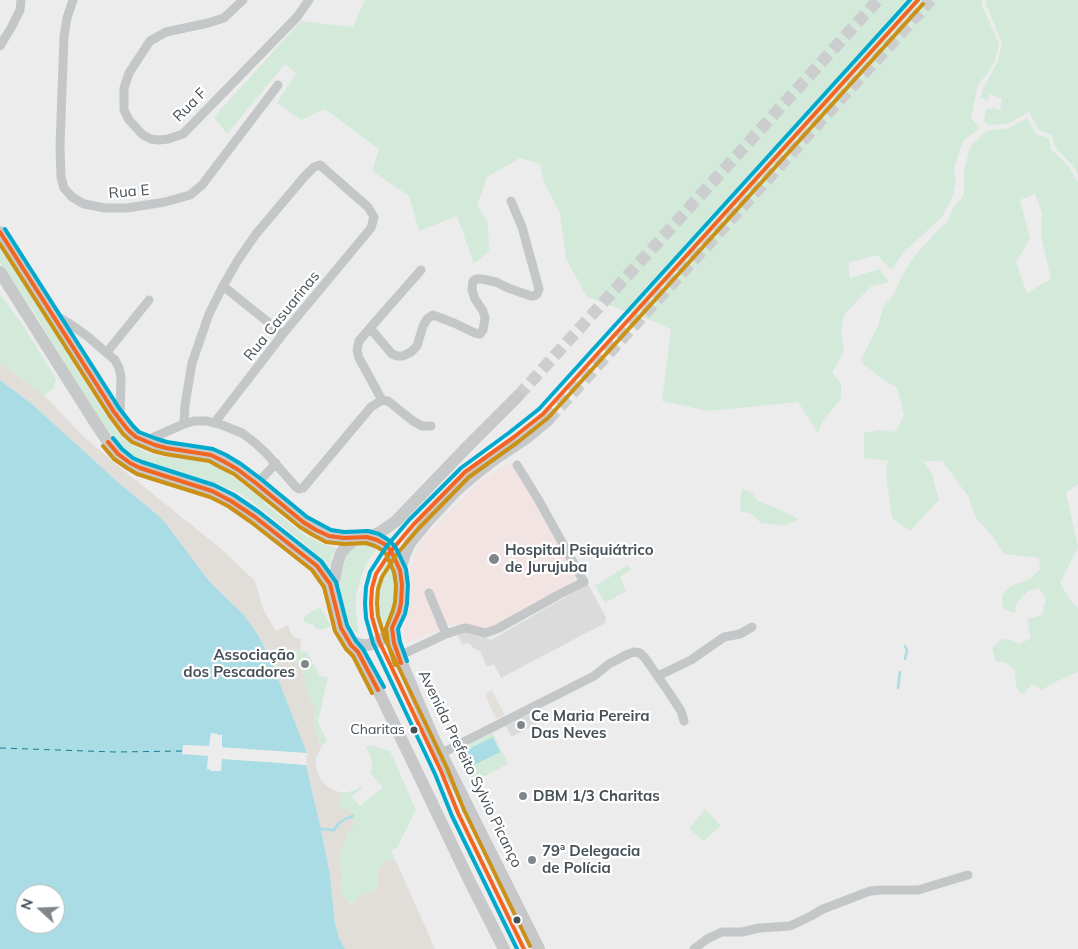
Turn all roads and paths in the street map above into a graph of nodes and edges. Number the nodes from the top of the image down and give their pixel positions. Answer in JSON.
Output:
{"nodes":[{"id":1,"x":21,"y":0,"type":"edge"},
{"id":2,"x":73,"y":0,"type":"edge"},
{"id":3,"x":243,"y":0,"type":"edge"},
{"id":4,"x":309,"y":0,"type":"edge"},
{"id":5,"x":0,"y":46,"type":"edge"},
{"id":6,"x":278,"y":86,"type":"dead end"},
{"id":7,"x":510,"y":201,"type":"dead end"},
{"id":8,"x":0,"y":232,"type":"edge"},
{"id":9,"x":421,"y":270,"type":"dead end"},
{"id":10,"x":0,"y":272,"type":"edge"},
{"id":11,"x":223,"y":286,"type":"junction"},
{"id":12,"x":149,"y":300,"type":"dead end"},
{"id":13,"x":53,"y":314,"type":"junction"},
{"id":14,"x":370,"y":328,"type":"junction"},
{"id":15,"x":283,"y":334,"type":"junction"},
{"id":16,"x":107,"y":352,"type":"junction"},
{"id":17,"x":518,"y":396,"type":"tunnel mouth"},
{"id":18,"x":382,"y":400,"type":"junction"},
{"id":19,"x":120,"y":420,"type":"junction"},
{"id":20,"x":548,"y":420,"type":"tunnel mouth"},
{"id":21,"x":216,"y":422,"type":"junction"},
{"id":22,"x":184,"y":424,"type":"junction"},
{"id":23,"x":431,"y":426,"type":"dead end"},
{"id":24,"x":145,"y":441,"type":"junction"},
{"id":25,"x":276,"y":464,"type":"junction"},
{"id":26,"x":517,"y":465,"type":"dead end"},
{"id":27,"x":257,"y":484,"type":"junction"},
{"id":28,"x":362,"y":538,"type":"junction"},
{"id":29,"x":400,"y":570,"type":"junction"},
{"id":30,"x":429,"y":593,"type":"dead end"},
{"id":31,"x":333,"y":596,"type":"junction"},
{"id":32,"x":752,"y":627,"type":"dead end"},
{"id":33,"x":392,"y":628,"type":"junction"},
{"id":34,"x":345,"y":634,"type":"junction"},
{"id":35,"x":446,"y":634,"type":"junction"},
{"id":36,"x":399,"y":656,"type":"junction"},
{"id":37,"x":658,"y":676,"type":"junction"},
{"id":38,"x":684,"y":721,"type":"dead end"},
{"id":39,"x":442,"y":753,"type":"junction"},
{"id":40,"x":968,"y":875,"type":"dead end"},
{"id":41,"x":504,"y":949,"type":"edge"},
{"id":42,"x":539,"y":949,"type":"edge"},
{"id":43,"x":694,"y":949,"type":"edge"}],
"edges":[{"from":1,"to":5,"type":"street"},
{"from":2,"to":6,"type":"street","name":"Rua E"},
{"from":3,"to":4,"type":"street","name":"Rua F"},
{"from":7,"to":14,"type":"street"},
{"from":8,"to":13,"type":"main road"},
{"from":9,"to":14,"type":"street"},
{"from":10,"to":31,"type":"main road"},
{"from":11,"to":15,"type":"street"},
{"from":11,"to":15,"type":"street","name":"Rua Casuarinas"},
{"from":11,"to":22,"type":"street"},
{"from":12,"to":16,"type":"street"},
{"from":13,"to":16,"type":"street"},
{"from":13,"to":19,"type":"main road"},
{"from":14,"to":18,"type":"street"},
{"from":15,"to":21,"type":"street","name":"Rua Casuarinas"},
{"from":16,"to":19,"type":"street"},
{"from":17,"to":28,"type":"main road"},
{"from":18,"to":23,"type":"street"},
{"from":18,"to":25,"type":"street"},
{"from":19,"to":24,"type":"main road"},
{"from":20,"to":29,"type":"main road"},
{"from":21,"to":22,"type":"street"},
{"from":21,"to":25,"type":"street"},
{"from":22,"to":24,"type":"street"},
{"from":24,"to":27,"type":"main road"},
{"from":25,"to":27,"type":"street"},
{"from":26,"to":35,"type":"street"},
{"from":27,"to":28,"type":"main road"},
{"from":28,"to":29,"type":"main road"},
{"from":28,"to":31,"type":"main road"},
{"from":29,"to":33,"type":"main road"},
{"from":30,"to":35,"type":"street"},
{"from":31,"to":34,"type":"main road"},
{"from":32,"to":37,"type":"street"},
{"from":33,"to":34,"type":"main road"},
{"from":33,"to":36,"type":"main road","name":"Avenida Prefeito Sylvio Picanço"},
{"from":34,"to":41,"type":"main road"},
{"from":35,"to":36,"type":"street"},
{"from":36,"to":39,"type":"main road","name":"Avenida Prefeito Sylvio Picanço"},
{"from":37,"to":38,"type":"street"},
{"from":37,"to":39,"type":"street"},
{"from":39,"to":42,"type":"main road","name":"Avenida Prefeito Sylvio Picanço"},
{"from":40,"to":43,"type":"street"}]}
